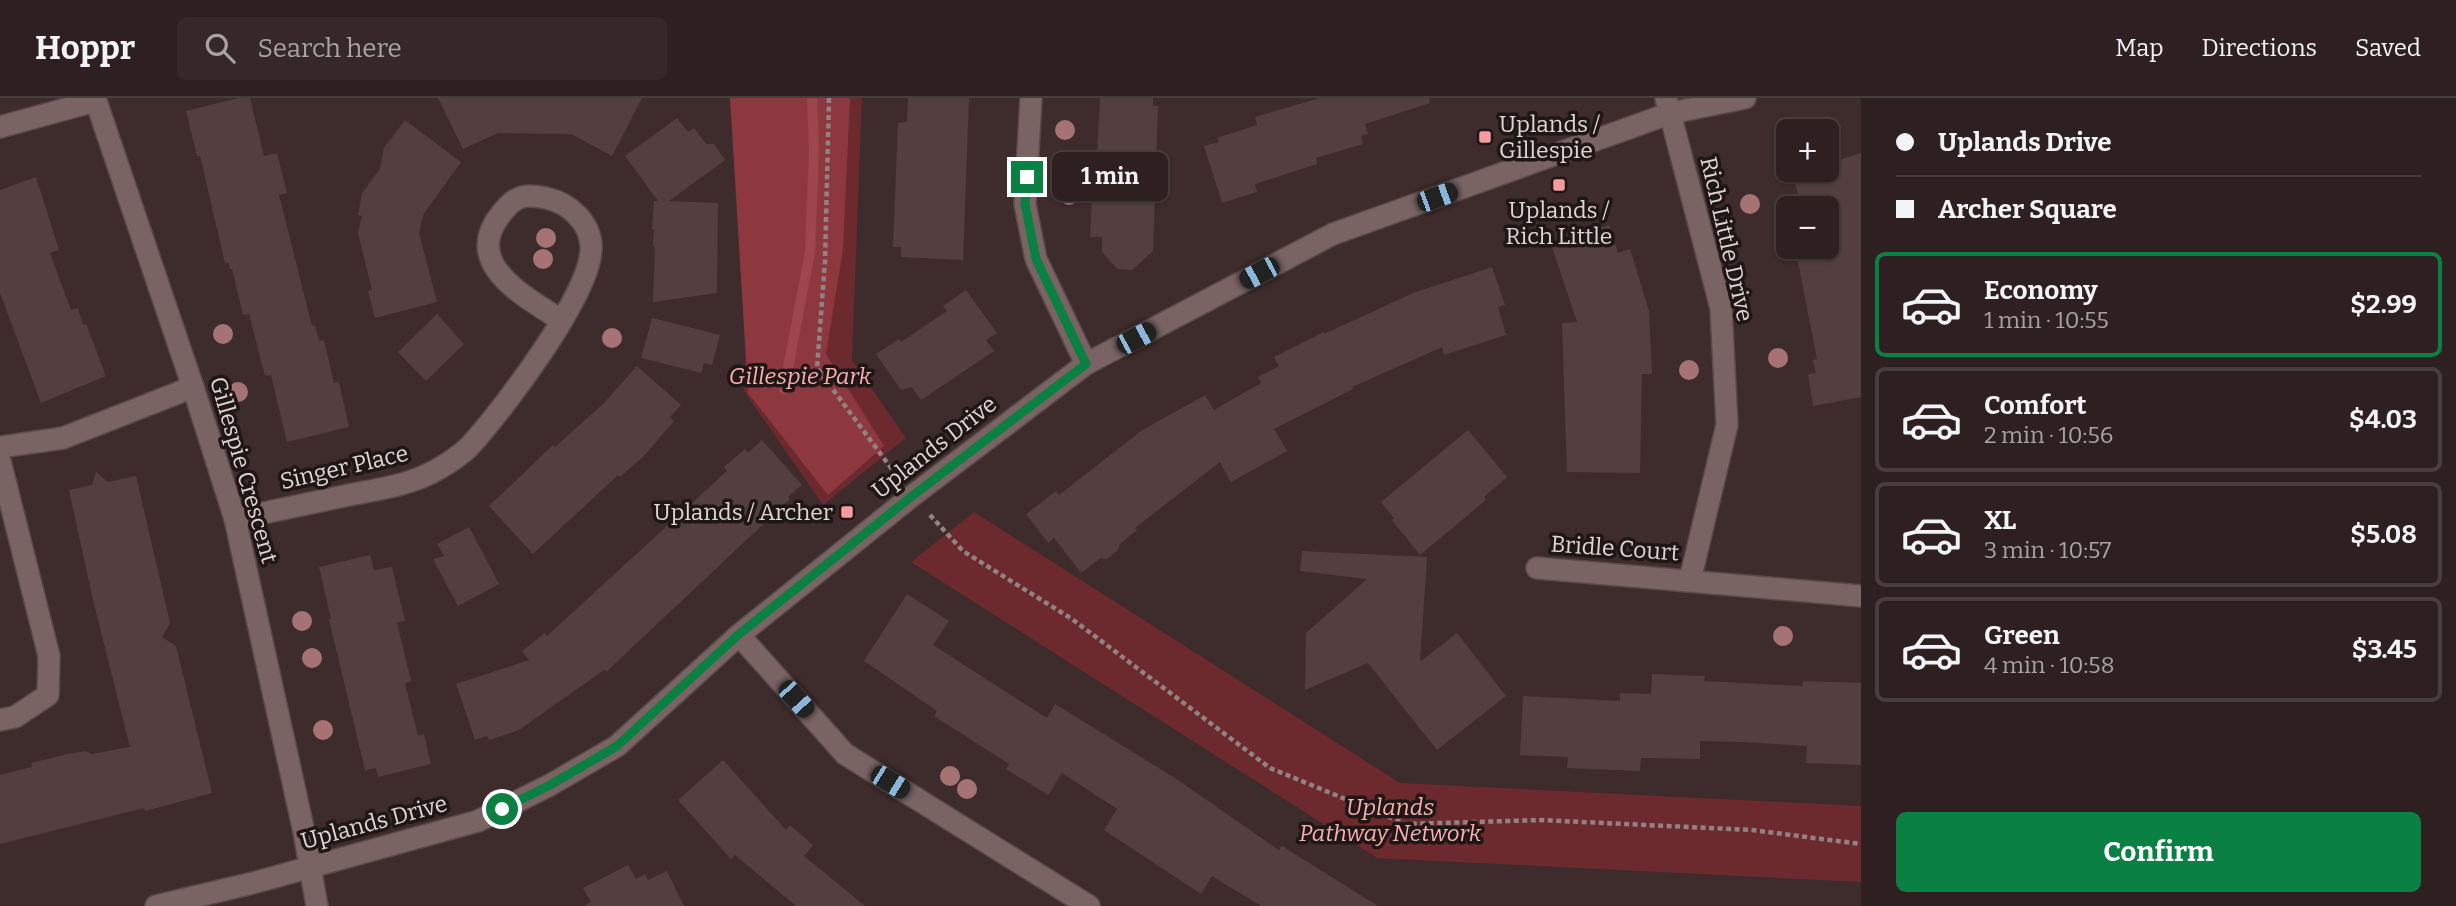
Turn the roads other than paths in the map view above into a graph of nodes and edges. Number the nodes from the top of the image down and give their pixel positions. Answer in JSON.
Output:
{"nodes":[{"id":1,"x":1031,"y":98,"type":"edge"},
{"id":2,"x":1745,"y":98,"type":"edge"},
{"id":3,"x":95,"y":99,"type":"edge"},
{"id":4,"x":1669,"y":105,"type":"edge"},
{"id":5,"x":0,"y":127,"type":"edge"},
{"id":6,"x":561,"y":320,"type":"junction"},
{"id":7,"x":1086,"y":364,"type":"junction"},
{"id":8,"x":193,"y":387,"type":"junction"},
{"id":9,"x":0,"y":447,"type":"edge"},
{"id":10,"x":0,"y":461,"type":"edge"},
{"id":11,"x":235,"y":519,"type":"junction"},
{"id":12,"x":1537,"y":568,"type":"dead end"},
{"id":13,"x":1690,"y":580,"type":"junction"},
{"id":14,"x":1861,"y":596,"type":"edge"},
{"id":15,"x":738,"y":635,"type":"junction"},
{"id":16,"x":0,"y":720,"type":"edge"},
{"id":17,"x":311,"y":866,"type":"junction"},
{"id":18,"x":156,"y":906,"type":"edge"},
{"id":19,"x":317,"y":906,"type":"edge"},
{"id":20,"x":1089,"y":906,"type":"edge"}],
"edges":[{"from":1,"to":7,"type":"street"},
{"from":2,"to":4,"type":"street","name":"Uplands Drive"},
{"from":3,"to":5,"type":"street"},
{"from":3,"to":8,"type":"street","name":"Gillespie Crescent"},
{"from":4,"to":7,"type":"street","name":"Uplands Drive"},
{"from":4,"to":13,"type":"street","name":"Rich Little Drive"},
{"from":6,"to":6,"type":"street","name":"Singer Place"},
{"from":6,"to":11,"type":"street","name":"Singer Place"},
{"from":7,"to":15,"type":"street","name":"Uplands Drive"},
{"from":8,"to":9,"type":"street"},
{"from":8,"to":11,"type":"street","name":"Gillespie Crescent"},
{"from":10,"to":16,"type":"street"},
{"from":11,"to":17,"type":"street","name":"Gillespie Crescent"},
{"from":12,"to":13,"type":"street","name":"Bridle Court"},
{"from":13,"to":14,"type":"street"},
{"from":15,"to":17,"type":"street","name":"Uplands Drive"},
{"from":15,"to":20,"type":"street"},
{"from":17,"to":18,"type":"street","name":"Uplands Drive"},
{"from":17,"to":19,"type":"street","name":"Gillespie Crescent"}]}
